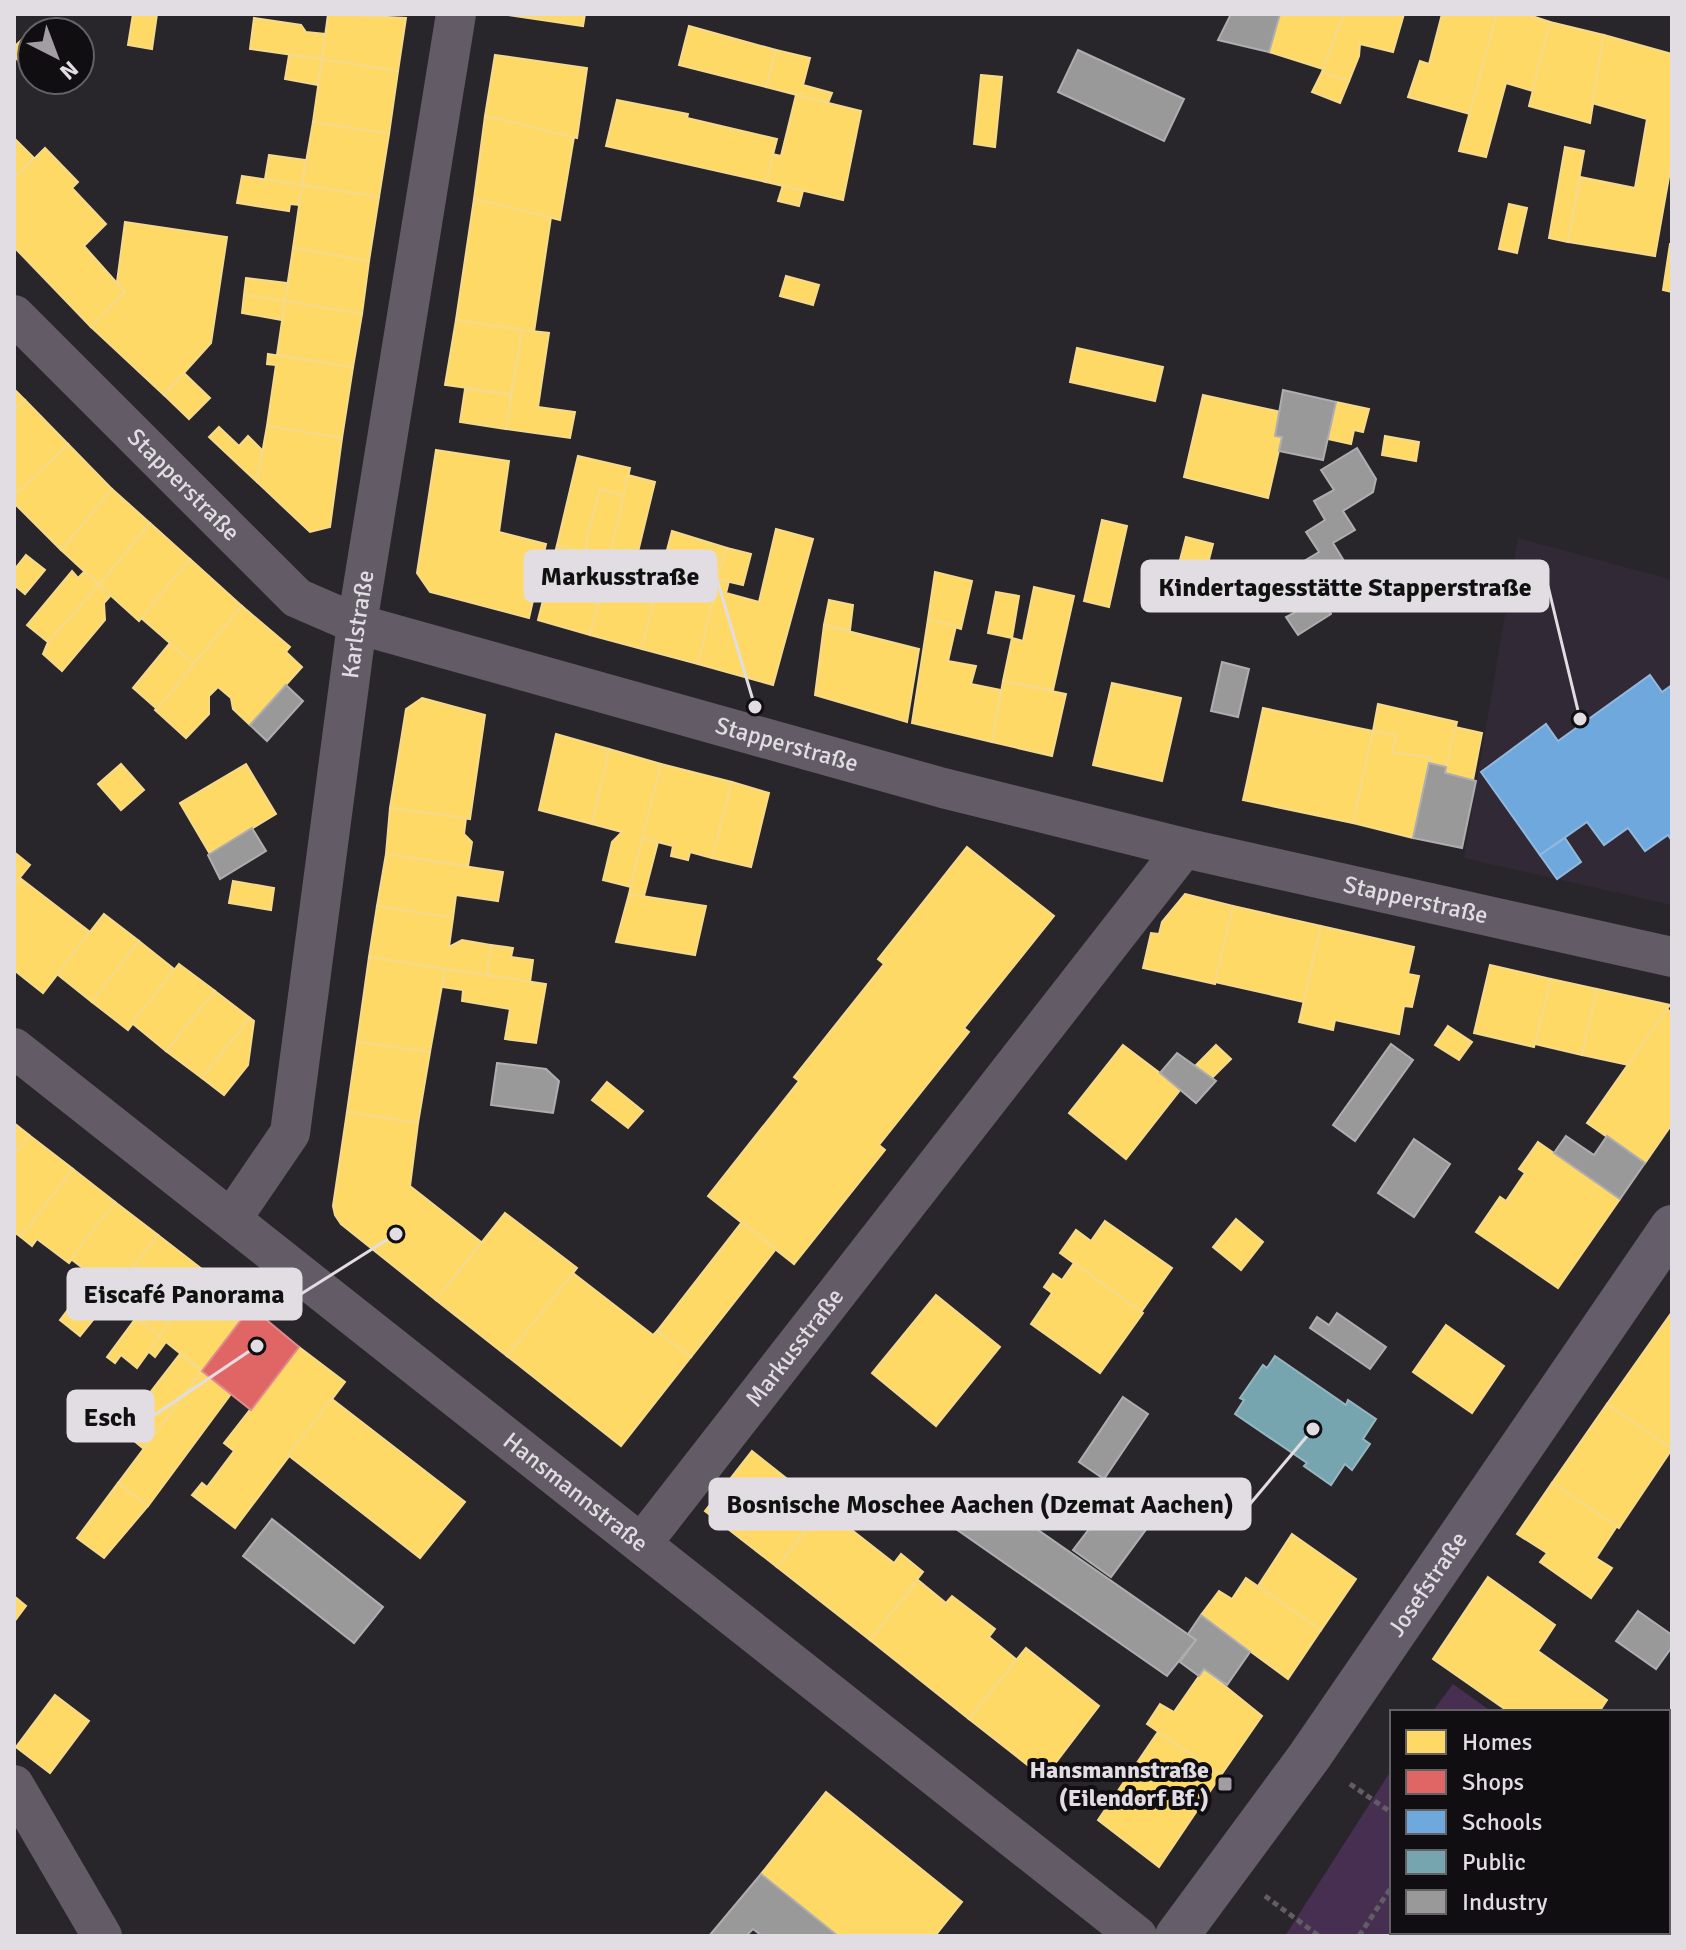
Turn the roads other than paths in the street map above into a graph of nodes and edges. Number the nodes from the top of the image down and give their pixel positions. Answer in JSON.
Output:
{"nodes":[{"id":1,"x":456,"y":14,"type":"edge"},
{"id":2,"x":14,"y":315,"type":"edge"},
{"id":3,"x":357,"y":624,"type":"junction"},
{"id":4,"x":1184,"y":848,"type":"junction"},
{"id":5,"x":1672,"y":957,"type":"edge"},
{"id":6,"x":14,"y":1048,"type":"edge"},
{"id":7,"x":232,"y":1218,"type":"junction"},
{"id":8,"x":1672,"y":1227,"type":"edge"},
{"id":9,"x":642,"y":1543,"type":"junction"},
{"id":10,"x":14,"y":1785,"type":"edge"},
{"id":11,"x":102,"y":1936,"type":"edge"},
{"id":12,"x":1137,"y":1936,"type":"edge"},
{"id":13,"x":1177,"y":1936,"type":"edge"}],
"edges":[{"from":1,"to":3,"type":"street","name":"Karlstraße"},
{"from":2,"to":3,"type":"street","name":"Stapperstraße"},
{"from":3,"to":4,"type":"street","name":"Stapperstraße"},
{"from":3,"to":7,"type":"street","name":"Karlstraße"},
{"from":4,"to":5,"type":"street","name":"Stapperstraße"},
{"from":4,"to":9,"type":"street","name":"Markusstraße"},
{"from":6,"to":7,"type":"street","name":"Hansmannstraße"},
{"from":7,"to":9,"type":"street","name":"Hansmannstraße"},
{"from":8,"to":13,"type":"street","name":"Josefstraße"},
{"from":9,"to":12,"type":"street","name":"Hansmannstraße"},
{"from":10,"to":11,"type":"street"}]}
